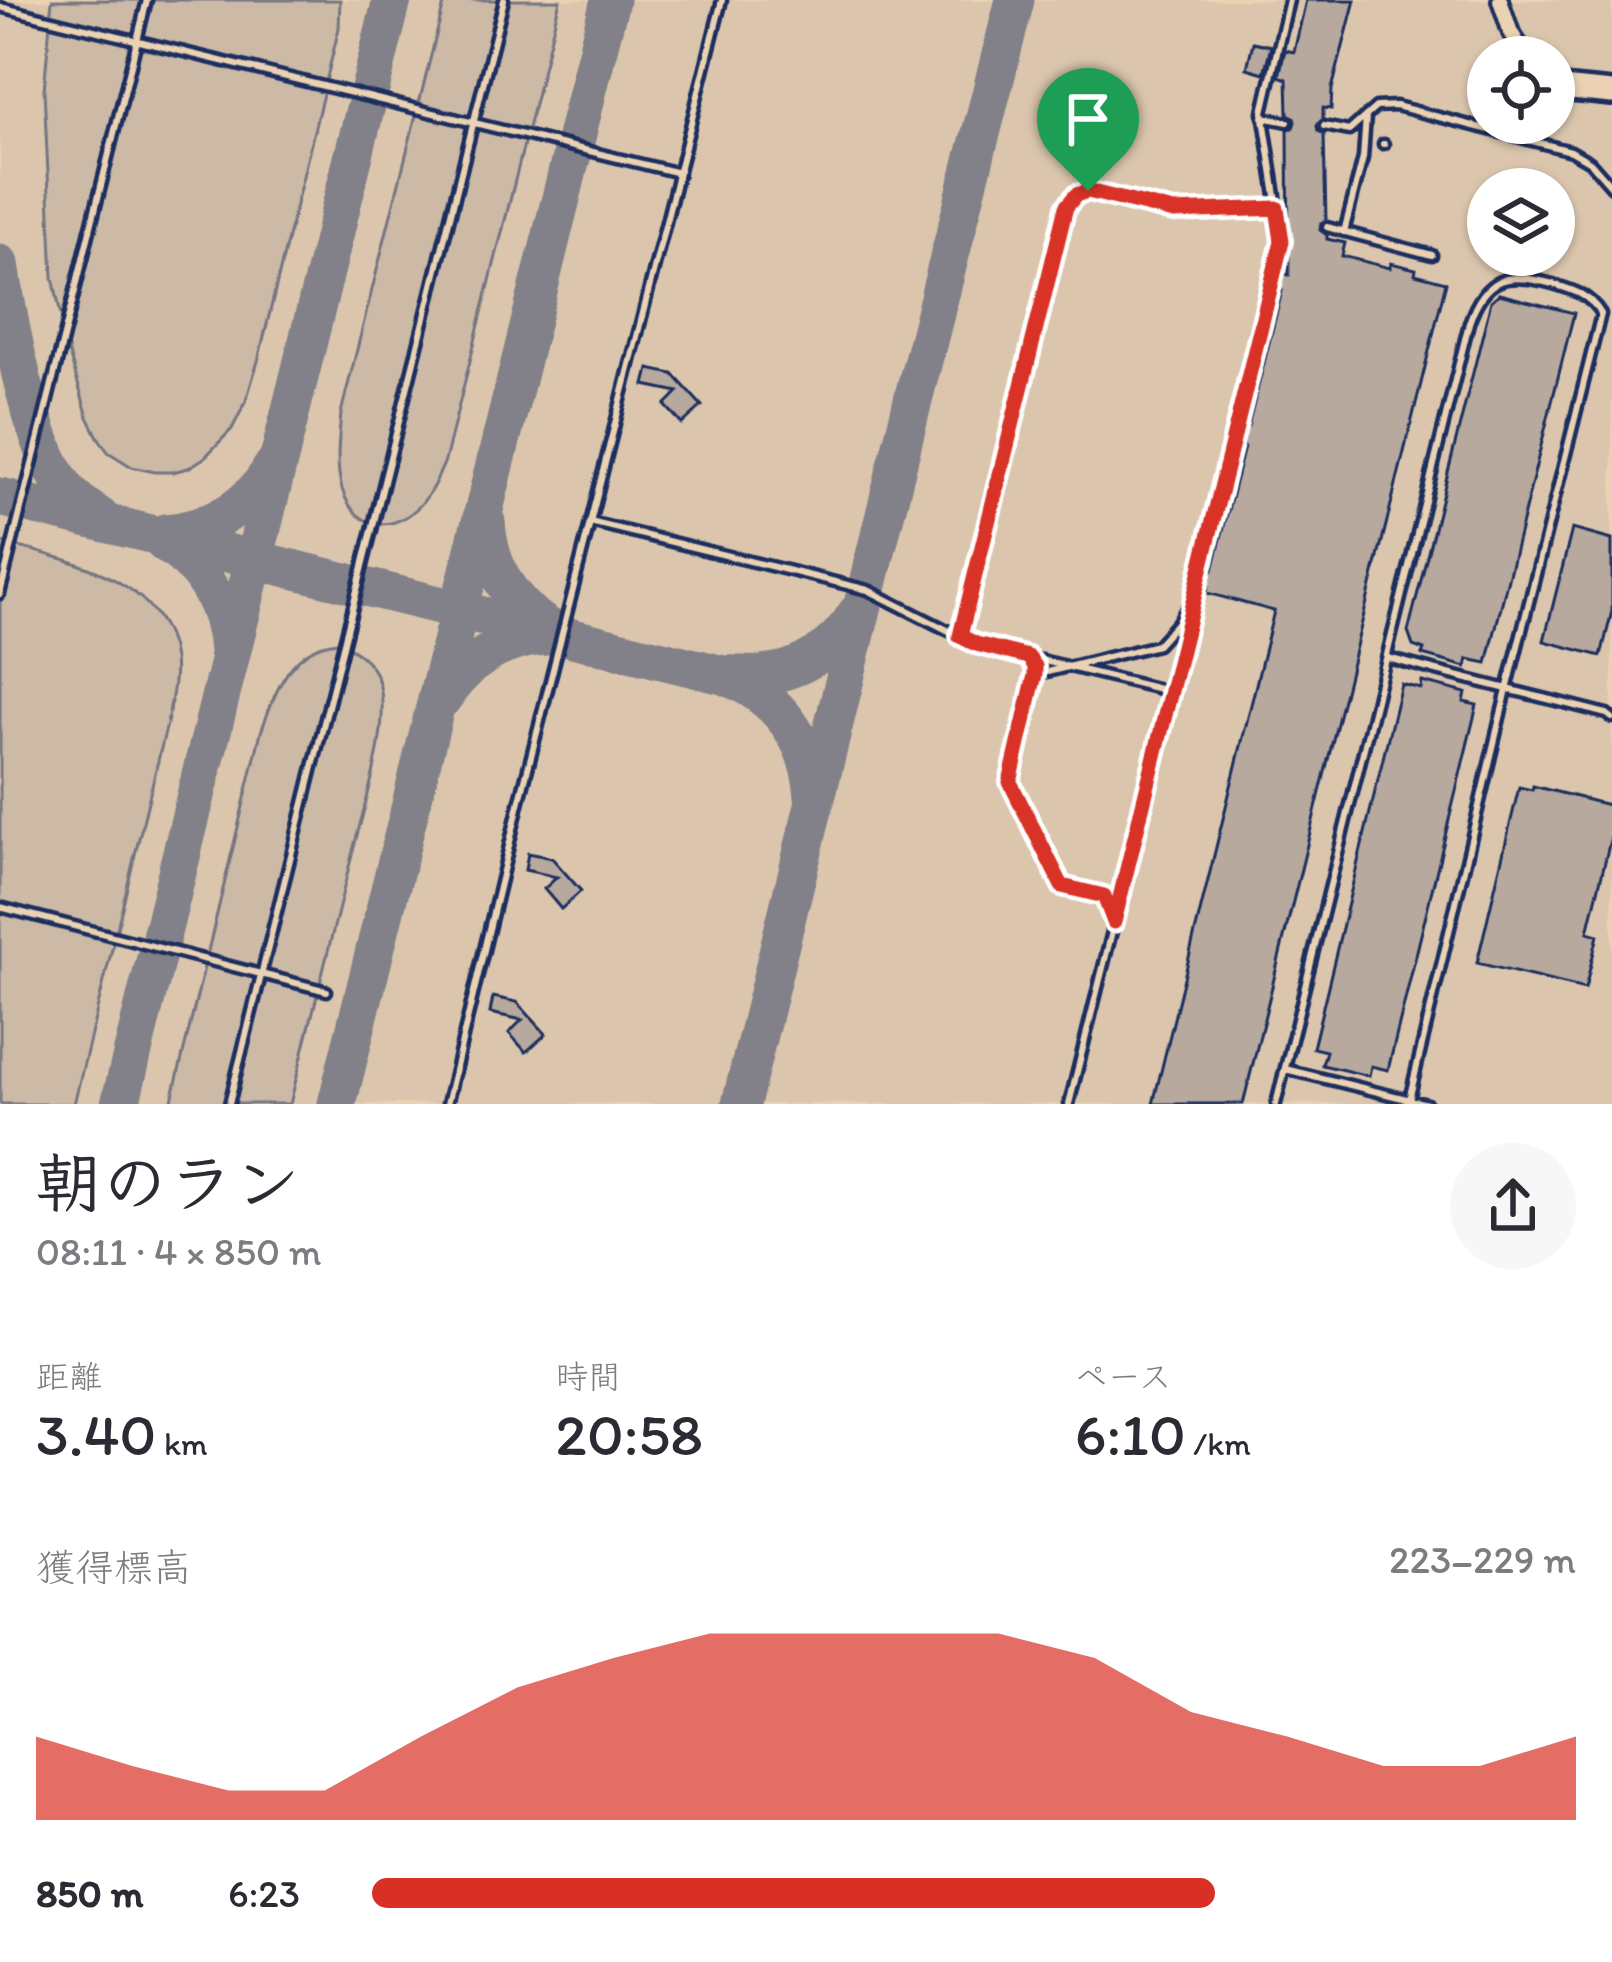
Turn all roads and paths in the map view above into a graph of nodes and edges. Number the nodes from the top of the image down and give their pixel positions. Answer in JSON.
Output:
{"nodes":[{"id":1,"x":147,"y":0,"type":"edge"},
{"id":2,"x":504,"y":0,"type":"edge"},
{"id":3,"x":722,"y":0,"type":"edge"},
{"id":4,"x":1289,"y":0,"type":"edge"},
{"id":5,"x":1500,"y":0,"type":"edge"},
{"id":6,"x":0,"y":7,"type":"edge"},
{"id":7,"x":1513,"y":36,"type":"edge"},
{"id":8,"x":137,"y":40,"type":"junction"},
{"id":9,"x":1575,"y":87,"type":"edge"},
{"id":10,"x":1575,"y":92,"type":"edge"},
{"id":11,"x":1612,"y":92,"type":"edge"},
{"id":12,"x":1612,"y":106,"type":"edge"},
{"id":13,"x":1366,"y":116,"type":"junction"},
{"id":14,"x":1263,"y":118,"type":"junction"},
{"id":15,"x":474,"y":122,"type":"junction"},
{"id":16,"x":1288,"y":122,"type":"dead end"},
{"id":17,"x":1324,"y":126,"type":"dead end"},
{"id":18,"x":679,"y":173,"type":"junction"},
{"id":19,"x":1612,"y":187,"type":"edge"},
{"id":20,"x":1277,"y":208,"type":"junction"},
{"id":21,"x":1327,"y":227,"type":"dead end"},
{"id":22,"x":1344,"y":232,"type":"junction"},
{"id":23,"x":1432,"y":256,"type":"dead end"},
{"id":24,"x":590,"y":522,"type":"junction"},
{"id":25,"x":1196,"y":593,"type":"junction"},
{"id":26,"x":0,"y":594,"type":"edge"},
{"id":27,"x":960,"y":636,"type":"junction"},
{"id":28,"x":1028,"y":657,"type":"junction"},
{"id":29,"x":1388,"y":658,"type":"junction"},
{"id":30,"x":1068,"y":667,"type":"junction"},
{"id":31,"x":1035,"y":675,"type":"junction"},
{"id":32,"x":1509,"y":691,"type":"junction"},
{"id":33,"x":1172,"y":692,"type":"junction"},
{"id":34,"x":1610,"y":714,"type":"edge"},
{"id":35,"x":0,"y":907,"type":"edge"},
{"id":36,"x":1114,"y":922,"type":"junction"},
{"id":37,"x":262,"y":974,"type":"junction"},
{"id":38,"x":327,"y":991,"type":"dead end"},
{"id":39,"x":1285,"y":1069,"type":"junction"},
{"id":40,"x":1408,"y":1101,"type":"edge"},
{"id":41,"x":230,"y":1104,"type":"edge"},
{"id":42,"x":447,"y":1104,"type":"edge"},
{"id":43,"x":1069,"y":1104,"type":"edge"},
{"id":44,"x":1276,"y":1104,"type":"edge"},
{"id":45,"x":1426,"y":1104,"type":"edge"}],
"edges":[{"from":1,"to":8,"type":"lane"},
{"from":2,"to":15,"type":"lane"},
{"from":3,"to":18,"type":"lane"},
{"from":4,"to":14,"type":"lane"},
{"from":5,"to":7,"type":"street"},
{"from":6,"to":8,"type":"lane"},
{"from":8,"to":15,"type":"lane"},
{"from":8,"to":26,"type":"lane"},
{"from":9,"to":11,"type":"highway"},
{"from":10,"to":12,"type":"street"},
{"from":13,"to":17,"type":"lane"},
{"from":13,"to":19,"type":"lane"},
{"from":13,"to":22,"type":"lane"},
{"from":14,"to":16,"type":"lane"},
{"from":14,"to":20,"type":"lane"},
{"from":15,"to":18,"type":"lane"},
{"from":15,"to":37,"type":"lane"},
{"from":18,"to":24,"type":"lane"},
{"from":20,"to":25,"type":"lane"},
{"from":20,"to":27,"type":"lane"},
{"from":21,"to":22,"type":"lane"},
{"from":22,"to":23,"type":"lane"},
{"from":24,"to":27,"type":"lane"},
{"from":24,"to":42,"type":"lane"},
{"from":25,"to":30,"type":"lane"},
{"from":25,"to":33,"type":"lane"},
{"from":27,"to":28,"type":"lane"},
{"from":28,"to":30,"type":"lane"},
{"from":28,"to":31,"type":"lane"},
{"from":29,"to":32,"type":"lane"},
{"from":29,"to":32,"type":"lane"},
{"from":29,"to":39,"type":"lane"},
{"from":30,"to":31,"type":"lane"},
{"from":30,"to":33,"type":"lane"},
{"from":31,"to":36,"type":"lane"},
{"from":32,"to":34,"type":"lane"},
{"from":32,"to":40,"type":"lane"},
{"from":33,"to":36,"type":"lane"},
{"from":35,"to":37,"type":"lane"},
{"from":36,"to":43,"type":"lane"},
{"from":37,"to":38,"type":"lane"},
{"from":37,"to":41,"type":"lane"},
{"from":39,"to":40,"type":"lane"},
{"from":39,"to":44,"type":"lane"},
{"from":40,"to":45,"type":"lane"}]}
